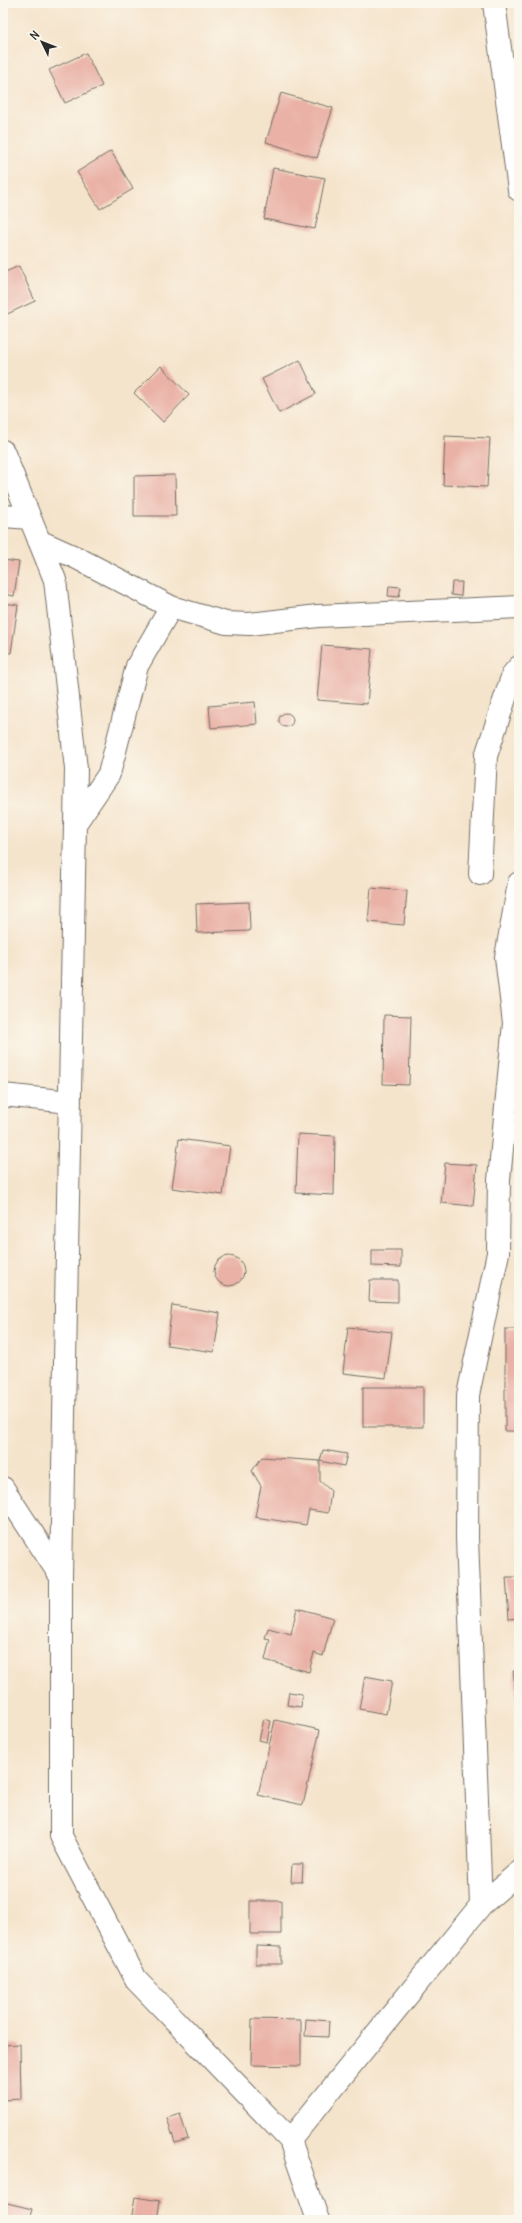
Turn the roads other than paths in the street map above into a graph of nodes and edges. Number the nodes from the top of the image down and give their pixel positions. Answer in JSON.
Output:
{"nodes":[{"id":1,"x":494,"y":3,"type":"edge"},
{"id":2,"x":519,"y":190,"type":"edge"},
{"id":3,"x":3,"y":452,"type":"edge"},
{"id":4,"x":3,"y":516,"type":"edge"},
{"id":5,"x":30,"y":518,"type":"junction"},
{"id":6,"x":39,"y":541,"type":"junction"},
{"id":7,"x":171,"y":607,"type":"junction"},
{"id":8,"x":519,"y":607,"type":"edge"},
{"id":9,"x":519,"y":668,"type":"edge"},
{"id":10,"x":75,"y":824,"type":"junction"},
{"id":11,"x":480,"y":874,"type":"dead end"},
{"id":12,"x":519,"y":883,"type":"edge"},
{"id":13,"x":3,"y":1095,"type":"edge"},
{"id":14,"x":70,"y":1102,"type":"junction"},
{"id":15,"x":4,"y":1490,"type":"edge"},
{"id":16,"x":61,"y":1577,"type":"junction"},
{"id":17,"x":519,"y":1872,"type":"edge"},
{"id":18,"x":481,"y":1905,"type":"junction"},
{"id":19,"x":290,"y":2140,"type":"junction"},
{"id":20,"x":318,"y":2220,"type":"edge"}],
"edges":[{"from":1,"to":2,"type":"street"},
{"from":3,"to":5,"type":"street"},
{"from":4,"to":5,"type":"street"},
{"from":5,"to":6,"type":"street"},
{"from":6,"to":7,"type":"street"},
{"from":6,"to":10,"type":"street"},
{"from":7,"to":8,"type":"street"},
{"from":7,"to":10,"type":"street"},
{"from":9,"to":11,"type":"street"},
{"from":10,"to":14,"type":"street"},
{"from":12,"to":18,"type":"street"},
{"from":13,"to":14,"type":"street"},
{"from":14,"to":16,"type":"street"},
{"from":15,"to":16,"type":"street"},
{"from":16,"to":19,"type":"street"},
{"from":17,"to":18,"type":"street"},
{"from":18,"to":19,"type":"street"},
{"from":19,"to":20,"type":"street"}]}
